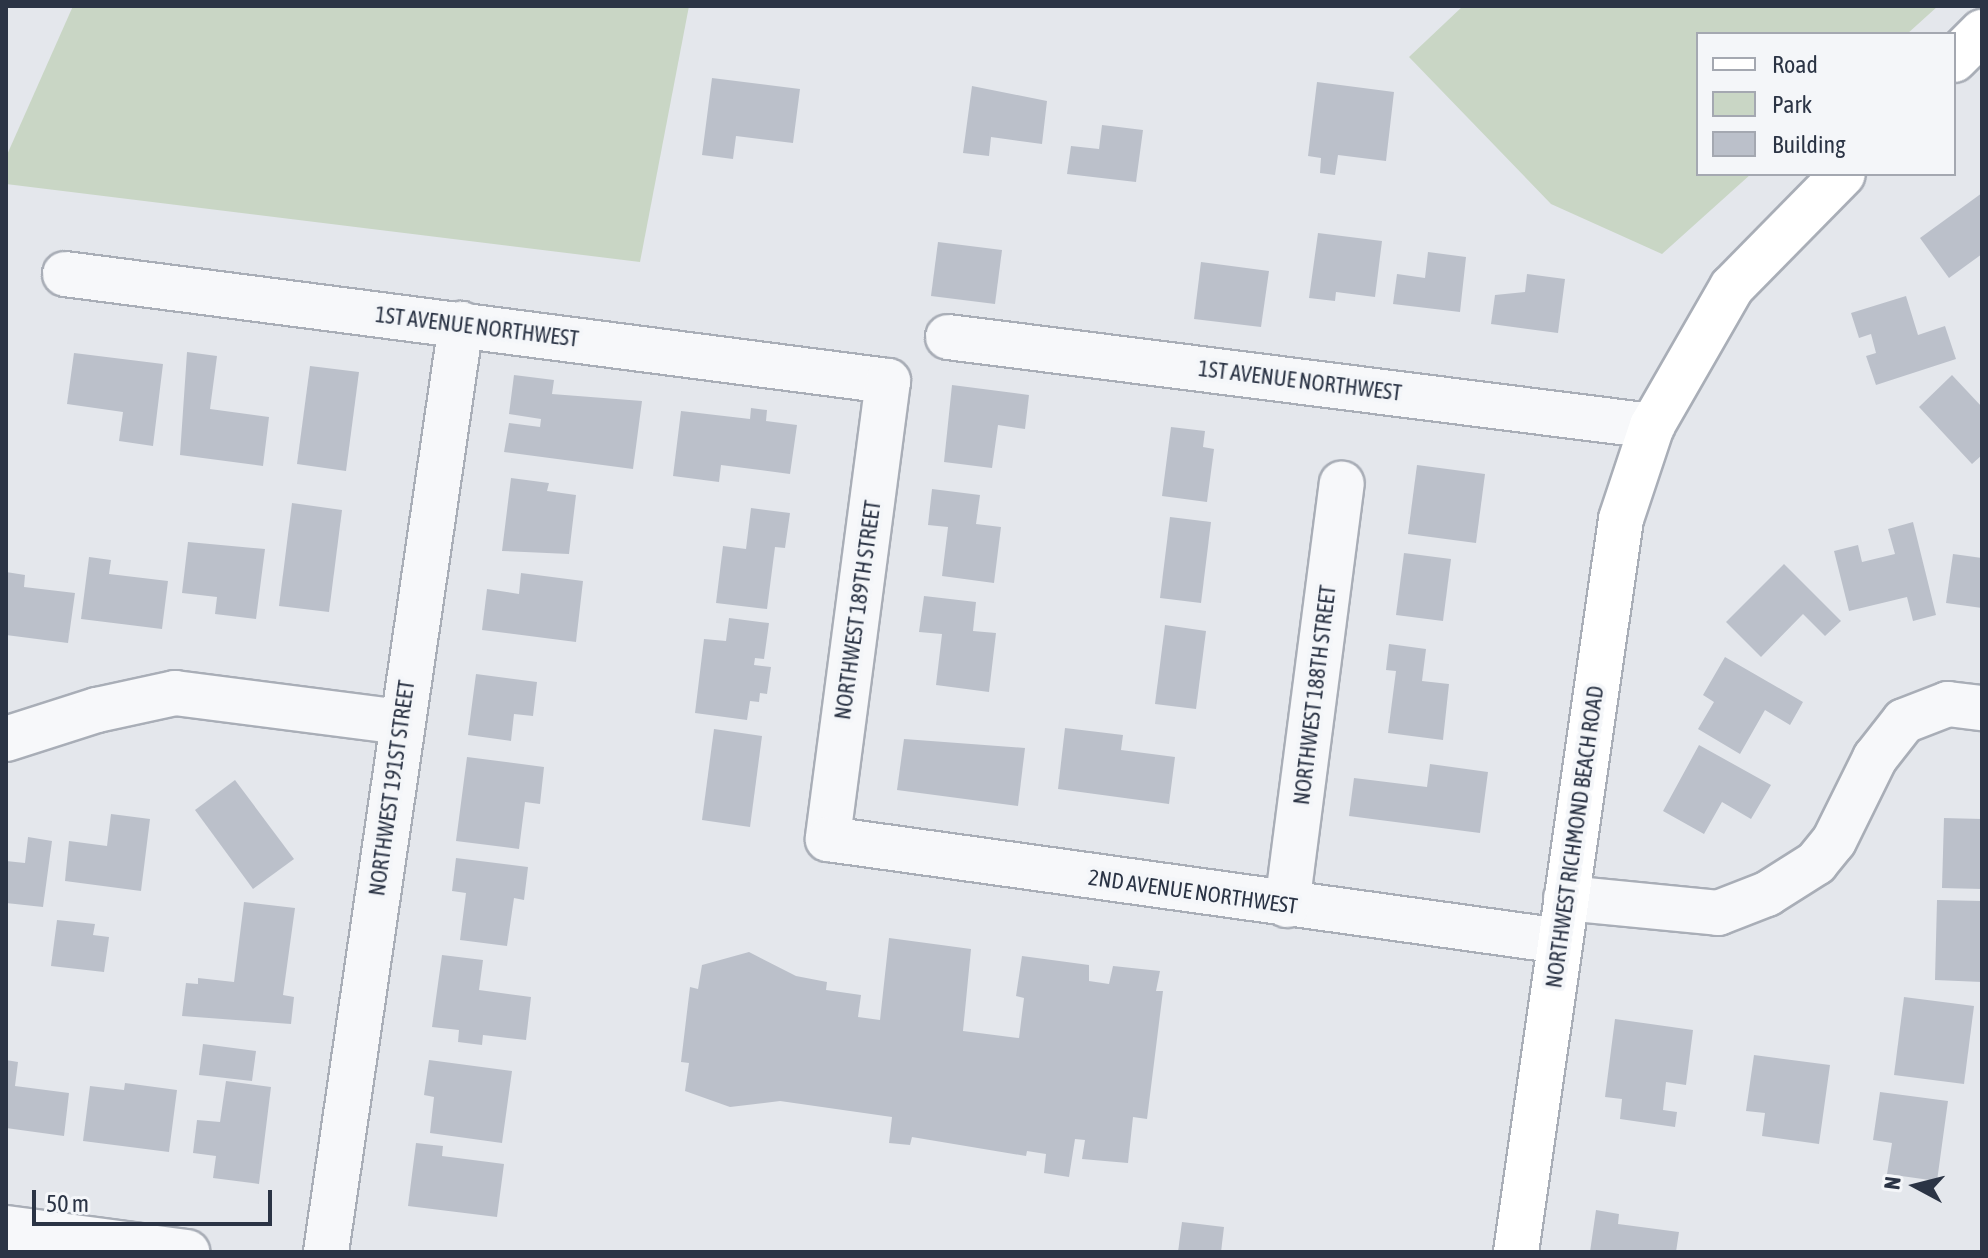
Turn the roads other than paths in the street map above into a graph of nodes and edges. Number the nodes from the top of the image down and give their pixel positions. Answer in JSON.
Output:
{"nodes":[{"id":1,"x":1982,"y":32,"type":"edge"},
{"id":2,"x":1956,"y":58,"type":"edge"},
{"id":3,"x":1841,"y":176,"type":"edge"},
{"id":4,"x":65,"y":274,"type":"dead end"},
{"id":5,"x":461,"y":324,"type":"junction"},
{"id":6,"x":948,"y":337,"type":"dead end"},
{"id":7,"x":888,"y":381,"type":"joint"},
{"id":8,"x":1652,"y":426,"type":"junction"},
{"id":9,"x":1342,"y":484,"type":"dead end"},
{"id":10,"x":1982,"y":708,"type":"edge"},
{"id":11,"x":401,"y":722,"type":"junction"},
{"id":12,"x":6,"y":739,"type":"edge"},
{"id":13,"x":828,"y":839,"type":"joint"},
{"id":14,"x":1566,"y":898,"type":"junction"},
{"id":15,"x":1287,"y":905,"type":"junction"},
{"id":16,"x":1560,"y":941,"type":"junction"},
{"id":17,"x":6,"y":1228,"type":"edge"},
{"id":18,"x":187,"y":1252,"type":"edge"},
{"id":19,"x":326,"y":1252,"type":"edge"},
{"id":20,"x":1516,"y":1252,"type":"edge"}],
"edges":[{"from":1,"to":2,"type":"main road"},
{"from":3,"to":8,"type":"main road","name":"NORTHWEST RICHMOND BEACH ROAD"},
{"from":4,"to":5,"type":"street","name":"1ST AVENUE NORTHWEST"},
{"from":5,"to":7,"type":"street","name":"1ST AVENUE NORTHWEST"},
{"from":5,"to":11,"type":"street","name":"NORTHWEST 191ST STREET"},
{"from":6,"to":8,"type":"street","name":"1ST AVENUE NORTHWEST"},
{"from":7,"to":13,"type":"street","name":"NORTHWEST 189TH STREET"},
{"from":8,"to":14,"type":"main road","name":"NORTHWEST RICHMOND BEACH ROAD"},
{"from":9,"to":15,"type":"street","name":"NORTHWEST 188TH STREET"},
{"from":10,"to":14,"type":"street"},
{"from":11,"to":12,"type":"street"},
{"from":11,"to":19,"type":"street","name":"NORTHWEST 191ST STREET"},
{"from":13,"to":15,"type":"street","name":"2ND AVENUE NORTHWEST"},
{"from":14,"to":16,"type":"main road","name":"NORTHWEST RICHMOND BEACH ROAD"},
{"from":15,"to":16,"type":"street","name":"2ND AVENUE NORTHWEST"},
{"from":16,"to":20,"type":"main road","name":"NORTHWEST RICHMOND BEACH ROAD"},
{"from":17,"to":18,"type":"street"}]}
